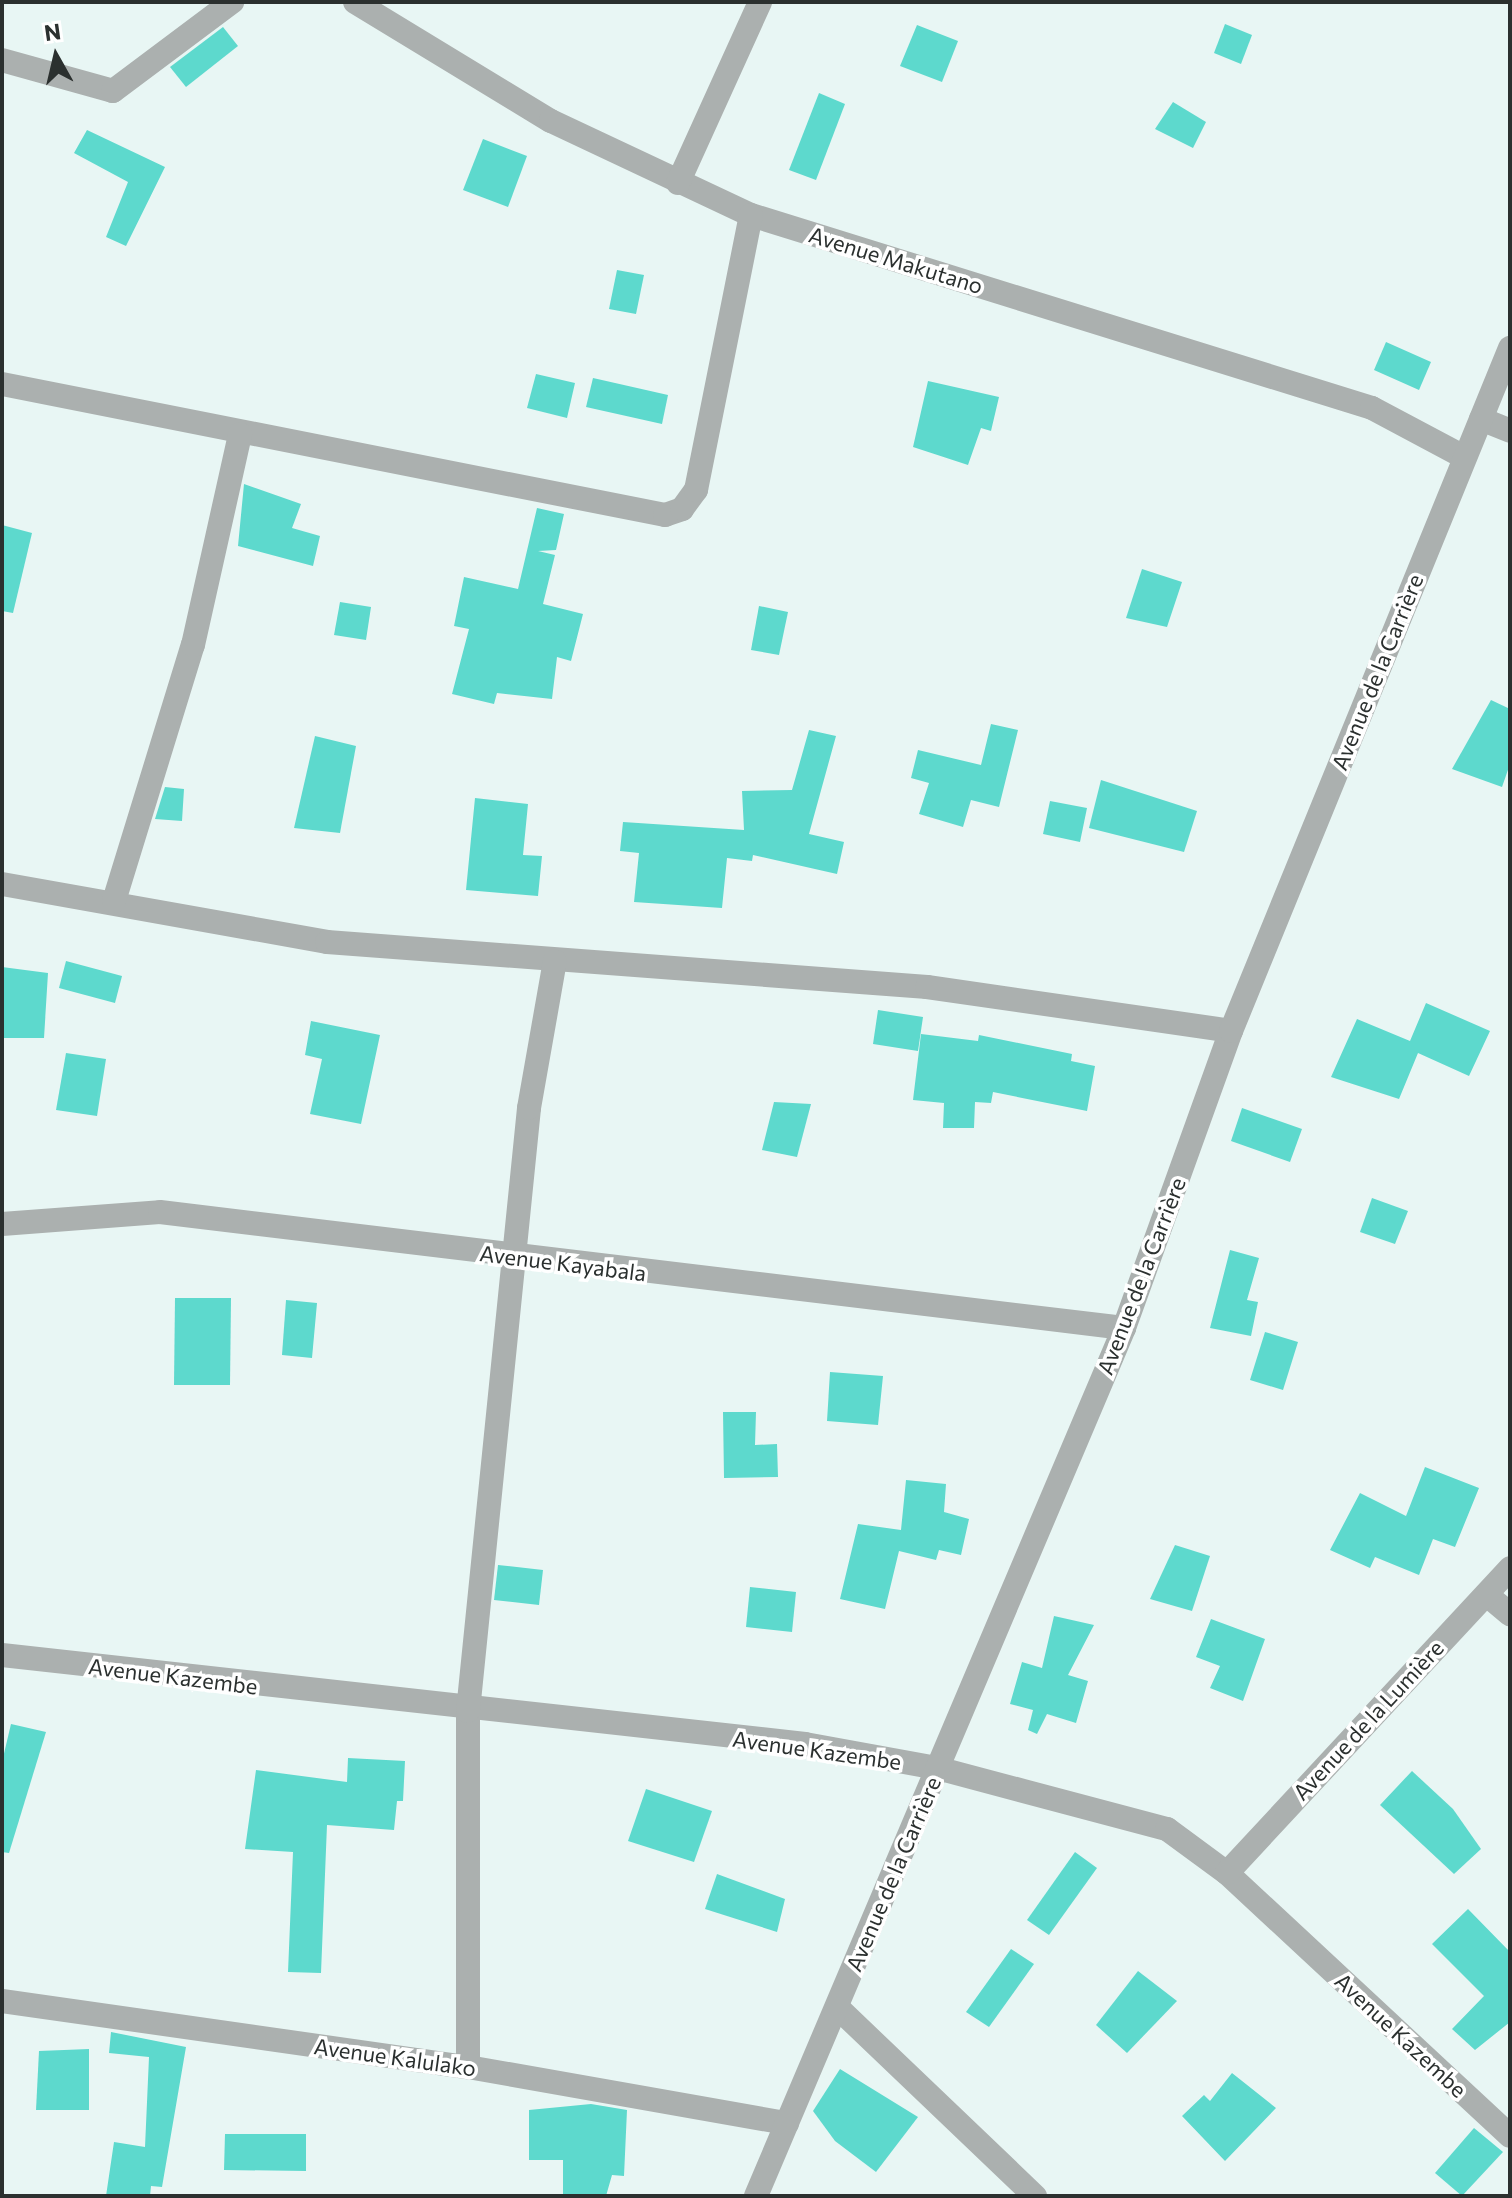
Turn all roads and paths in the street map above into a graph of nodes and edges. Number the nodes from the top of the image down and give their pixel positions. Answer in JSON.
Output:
{"nodes":[{"id":1,"x":232,"y":2,"type":"edge"},
{"id":2,"x":355,"y":2,"type":"edge"},
{"id":3,"x":760,"y":2,"type":"edge"},
{"id":4,"x":2,"y":60,"type":"edge"},
{"id":5,"x":678,"y":183,"type":"junction"},
{"id":6,"x":751,"y":215,"type":"junction"},
{"id":7,"x":1510,"y":348,"type":"edge"},
{"id":8,"x":2,"y":384,"type":"edge"},
{"id":9,"x":1481,"y":419,"type":"junction"},
{"id":10,"x":1510,"y":431,"type":"edge"},
{"id":11,"x":240,"y":434,"type":"junction"},
{"id":12,"x":1464,"y":457,"type":"junction"},
{"id":13,"x":2,"y":884,"type":"edge"},
{"id":14,"x":114,"y":901,"type":"junction"},
{"id":15,"x":555,"y":961,"type":"junction"},
{"id":16,"x":1231,"y":1031,"type":"junction"},
{"id":17,"x":2,"y":1224,"type":"edge"},
{"id":18,"x":513,"y":1258,"type":"junction"},
{"id":19,"x":1124,"y":1328,"type":"junction"},
{"id":20,"x":1510,"y":1568,"type":"edge"},
{"id":21,"x":1487,"y":1595,"type":"junction"},
{"id":22,"x":1510,"y":1614,"type":"edge"},
{"id":23,"x":2,"y":1655,"type":"edge"},
{"id":24,"x":468,"y":1711,"type":"junction"},
{"id":25,"x":937,"y":1768,"type":"junction"},
{"id":26,"x":1227,"y":1873,"type":"junction"},
{"id":27,"x":2,"y":2001,"type":"edge"},
{"id":28,"x":837,"y":2007,"type":"junction"},
{"id":29,"x":468,"y":2067,"type":"junction"},
{"id":30,"x":787,"y":2123,"type":"junction"},
{"id":31,"x":1510,"y":2136,"type":"edge"},
{"id":32,"x":756,"y":2196,"type":"edge"},
{"id":33,"x":1035,"y":2196,"type":"edge"}],
"edges":[{"from":1,"to":4,"type":"street"},
{"from":2,"to":5,"type":"street","name":"Avenue Makutano"},
{"from":3,"to":5,"type":"street"},
{"from":5,"to":6,"type":"street","name":"Avenue Makutano"},
{"from":6,"to":11,"type":"street"},
{"from":6,"to":12,"type":"street","name":"Avenue Makutano"},
{"from":7,"to":9,"type":"street","name":"Avenue de la Carrière"},
{"from":8,"to":11,"type":"street"},
{"from":9,"to":10,"type":"street"},
{"from":9,"to":12,"type":"street","name":"Avenue de la Carrière"},
{"from":11,"to":14,"type":"street"},
{"from":12,"to":16,"type":"street","name":"Avenue de la Carrière"},
{"from":13,"to":14,"type":"street"},
{"from":14,"to":15,"type":"street"},
{"from":15,"to":16,"type":"street"},
{"from":15,"to":18,"type":"street"},
{"from":16,"to":19,"type":"street","name":"Avenue de la Carrière"},
{"from":17,"to":18,"type":"street","name":"Avenue Kayabala"},
{"from":18,"to":19,"type":"street","name":"Avenue Kayabala"},
{"from":18,"to":24,"type":"street"},
{"from":19,"to":25,"type":"street","name":"Avenue de la Carrière"},
{"from":20,"to":21,"type":"street","name":"Avenue de la Lumière"},
{"from":21,"to":22,"type":"street"},
{"from":21,"to":26,"type":"street","name":"Avenue de la Lumière"},
{"from":23,"to":24,"type":"street","name":"Avenue Kazembe"},
{"from":24,"to":25,"type":"street","name":"Avenue Kazembe"},
{"from":24,"to":29,"type":"street"},
{"from":25,"to":26,"type":"street","name":"Avenue Kazembe"},
{"from":25,"to":28,"type":"street","name":"Avenue de la Carrière"},
{"from":26,"to":31,"type":"street","name":"Avenue Kazembe"},
{"from":27,"to":29,"type":"street","name":"Avenue Kalulako"},
{"from":28,"to":30,"type":"street","name":"Avenue de la Carrière"},
{"from":28,"to":33,"type":"street"},
{"from":29,"to":30,"type":"street","name":"Avenue Kalulako"},
{"from":30,"to":32,"type":"street","name":"Avenue de la Carrière"}]}
